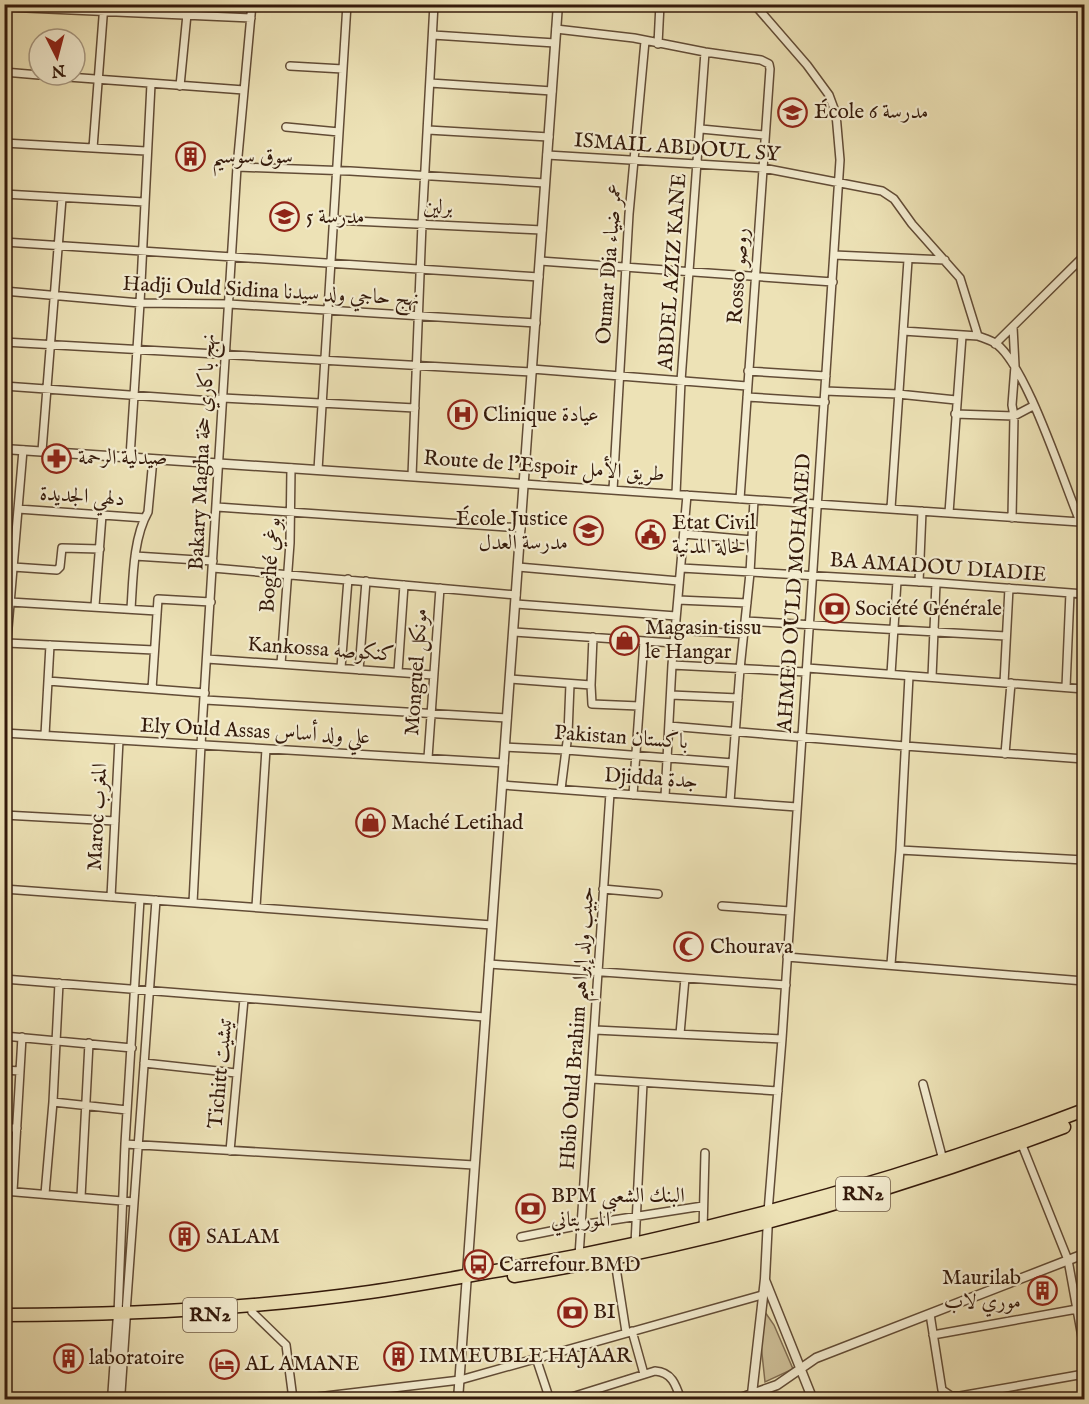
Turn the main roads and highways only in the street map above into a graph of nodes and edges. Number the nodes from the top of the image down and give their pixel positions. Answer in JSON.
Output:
{"nodes":[{"id":1,"x":1084,"y":1110,"type":"edge"},
{"id":2,"x":1084,"y":1119,"type":"edge"},
{"id":3,"x":1019,"y":1139,"type":"junction"},
{"id":4,"x":768,"y":1217,"type":"junction"},
{"id":5,"x":466,"y":1280,"type":"junction"},
{"id":6,"x":4,"y":1315,"type":"edge"},
{"id":7,"x":122,"y":1317,"type":"junction"},
{"id":8,"x":4,"y":1323,"type":"edge"}],
"edges":[{"from":1,"to":3,"type":"highway","number":"RN2"},
{"from":2,"to":3,"type":"highway","number":"RN2"},
{"from":3,"to":4,"type":"highway","number":"RN2"},
{"from":3,"to":4,"type":"highway","number":"RN2"},
{"from":4,"to":5,"type":"highway","number":"RN2"},
{"from":5,"to":7,"type":"highway","number":"RN2"},
{"from":5,"to":7,"type":"highway","number":"RN2"},
{"from":6,"to":7,"type":"highway","number":"RN2"},
{"from":7,"to":8,"type":"highway","number":"RN2"}]}
